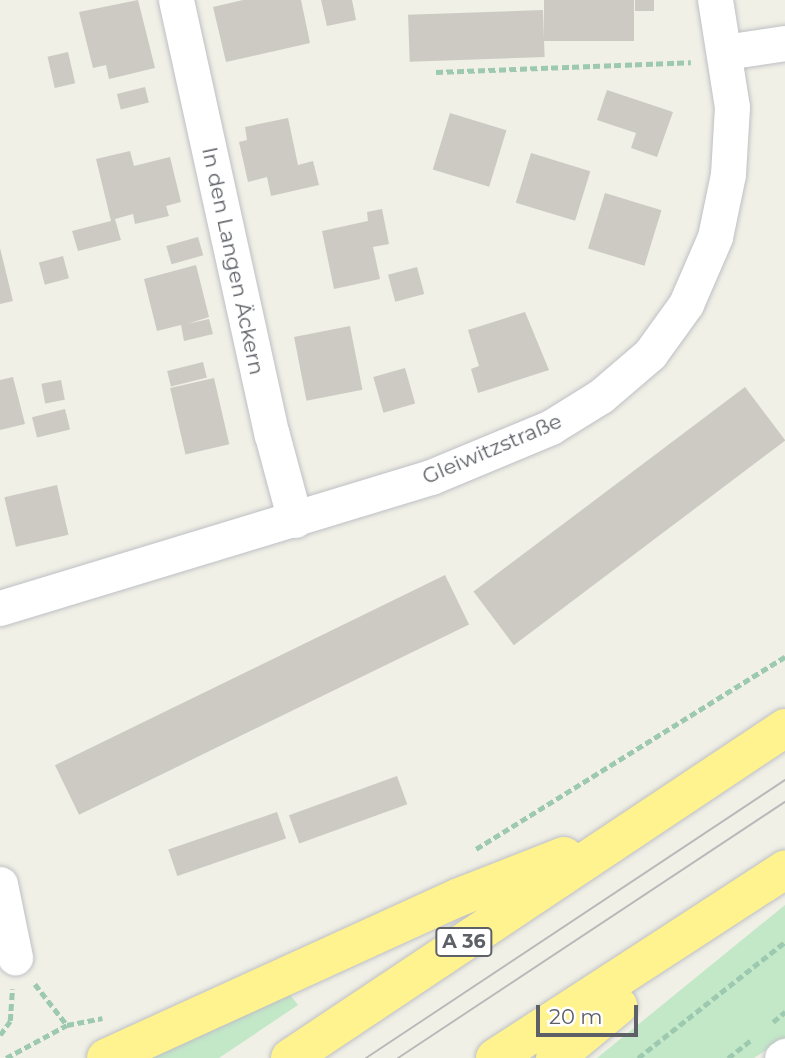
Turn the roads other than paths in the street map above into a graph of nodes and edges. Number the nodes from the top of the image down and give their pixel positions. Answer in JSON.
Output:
{"nodes":[{"id":1,"x":176,"y":0,"type":"edge"},
{"id":2,"x":715,"y":0,"type":"edge"},
{"id":3,"x":785,"y":43,"type":"edge"},
{"id":4,"x":726,"y":56,"type":"junction"},
{"id":5,"x":295,"y":520,"type":"junction"},
{"id":6,"x":0,"y":608,"type":"edge"},
{"id":7,"x":785,"y":728,"type":"edge"},
{"id":8,"x":638,"y":827,"type":"junction"},
{"id":9,"x":778,"y":875,"type":"edge"},
{"id":10,"x":0,"y":884,"type":"edge"},
{"id":11,"x":15,"y":957,"type":"road end"},
{"id":12,"x":106,"y":1058,"type":"edge"},
{"id":13,"x":290,"y":1058,"type":"edge"},
{"id":14,"x":495,"y":1058,"type":"edge"},
{"id":15,"x":555,"y":1058,"type":"edge"}],
"edges":[{"from":1,"to":5,"type":"street","name":"In den Langen Äckern"},
{"from":2,"to":4,"type":"street","name":"Gleiwitzstraße"},
{"from":3,"to":4,"type":"street"},
{"from":4,"to":5,"type":"street","name":"Gleiwitzstraße"},
{"from":5,"to":6,"type":"street","name":"Gleiwitzstraße"},
{"from":7,"to":8,"type":"highway","number":"A 36"},
{"from":8,"to":12,"type":"highway"},
{"from":8,"to":13,"type":"highway","number":"A 36"},
{"from":9,"to":14,"type":"highway"},
{"from":9,"to":15,"type":"highway"},
{"from":10,"to":11,"type":"street"}]}
